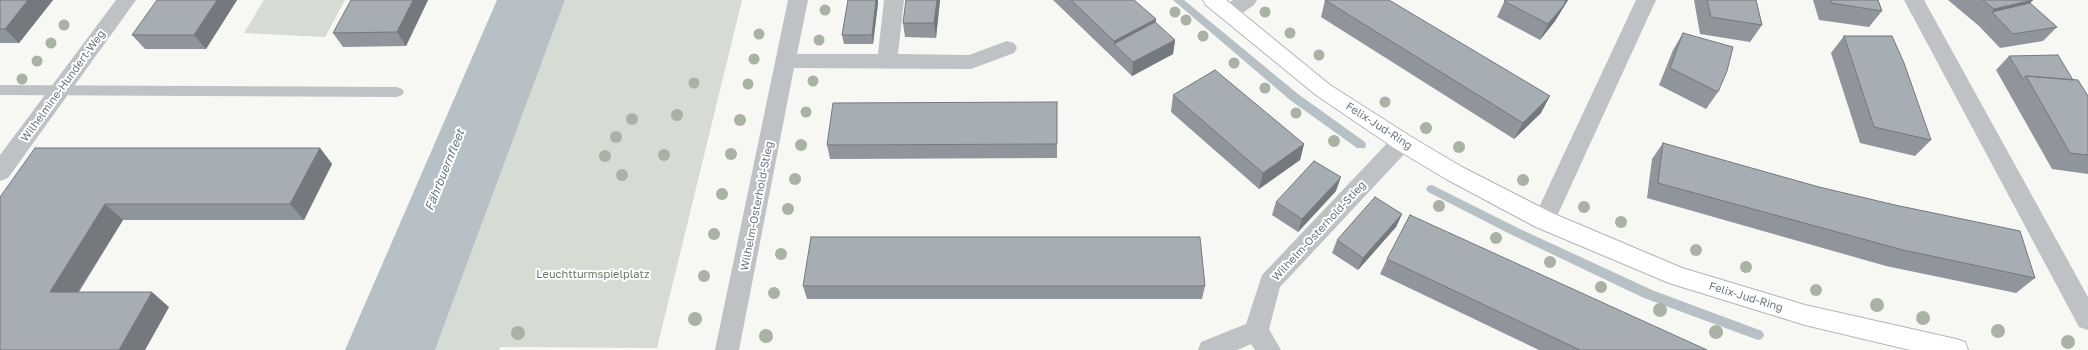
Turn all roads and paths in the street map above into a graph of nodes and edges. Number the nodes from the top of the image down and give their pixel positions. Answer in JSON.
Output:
{"nodes":[{"id":1,"x":126,"y":0,"type":"edge"},
{"id":2,"x":798,"y":0,"type":"edge"},
{"id":3,"x":894,"y":0,"type":"edge"},
{"id":4,"x":1247,"y":0,"type":"edge"},
{"id":5,"x":1646,"y":0,"type":"edge"},
{"id":6,"x":1914,"y":0,"type":"edge"},
{"id":7,"x":1220,"y":6,"type":"edge"},
{"id":8,"x":1007,"y":48,"type":"dead end"},
{"id":9,"x":786,"y":61,"type":"junction"},
{"id":10,"x":886,"y":61,"type":"junction"},
{"id":11,"x":0,"y":90,"type":"edge"},
{"id":12,"x":60,"y":90,"type":"junction"},
{"id":13,"x":397,"y":92,"type":"dead end"},
{"id":14,"x":1402,"y":142,"type":"junction"},
{"id":15,"x":0,"y":172,"type":"edge"},
{"id":16,"x":1544,"y":220,"type":"junction"},
{"id":17,"x":2088,"y":320,"type":"edge"},
{"id":18,"x":1262,"y":340,"type":"edge"},
{"id":19,"x":727,"y":350,"type":"edge"},
{"id":20,"x":1210,"y":350,"type":"edge"},
{"id":21,"x":1956,"y":350,"type":"edge"}],
"edges":[{"from":1,"to":12,"type":"street","name":"Wilhelmine-Hundert-Weg"},
{"from":2,"to":9,"type":"street","name":"Wilhelm-Osterhold-Stieg"},
{"from":3,"to":10,"type":"street"},
{"from":4,"to":7,"type":"street","name":"Felix-Jud-Ring"},
{"from":5,"to":16,"type":"street"},
{"from":6,"to":17,"type":"street"},
{"from":7,"to":14,"type":"street","name":"Felix-Jud-Ring"},
{"from":8,"to":10,"type":"street"},
{"from":9,"to":10,"type":"street"},
{"from":9,"to":19,"type":"street","name":"Wilhelm-Osterhold-Stieg"},
{"from":11,"to":12,"type":"lane"},
{"from":12,"to":13,"type":"lane"},
{"from":12,"to":15,"type":"street","name":"Wilhelmine-Hundert-Weg"},
{"from":14,"to":16,"type":"street","name":"Felix-Jud-Ring"},
{"from":14,"to":18,"type":"street","name":"Wilhelm-Osterhold-Stieg"},
{"from":16,"to":21,"type":"street","name":"Felix-Jud-Ring"},
{"from":18,"to":20,"type":"street","name":"Wilhelm-Osterhold-Stieg"}]}
